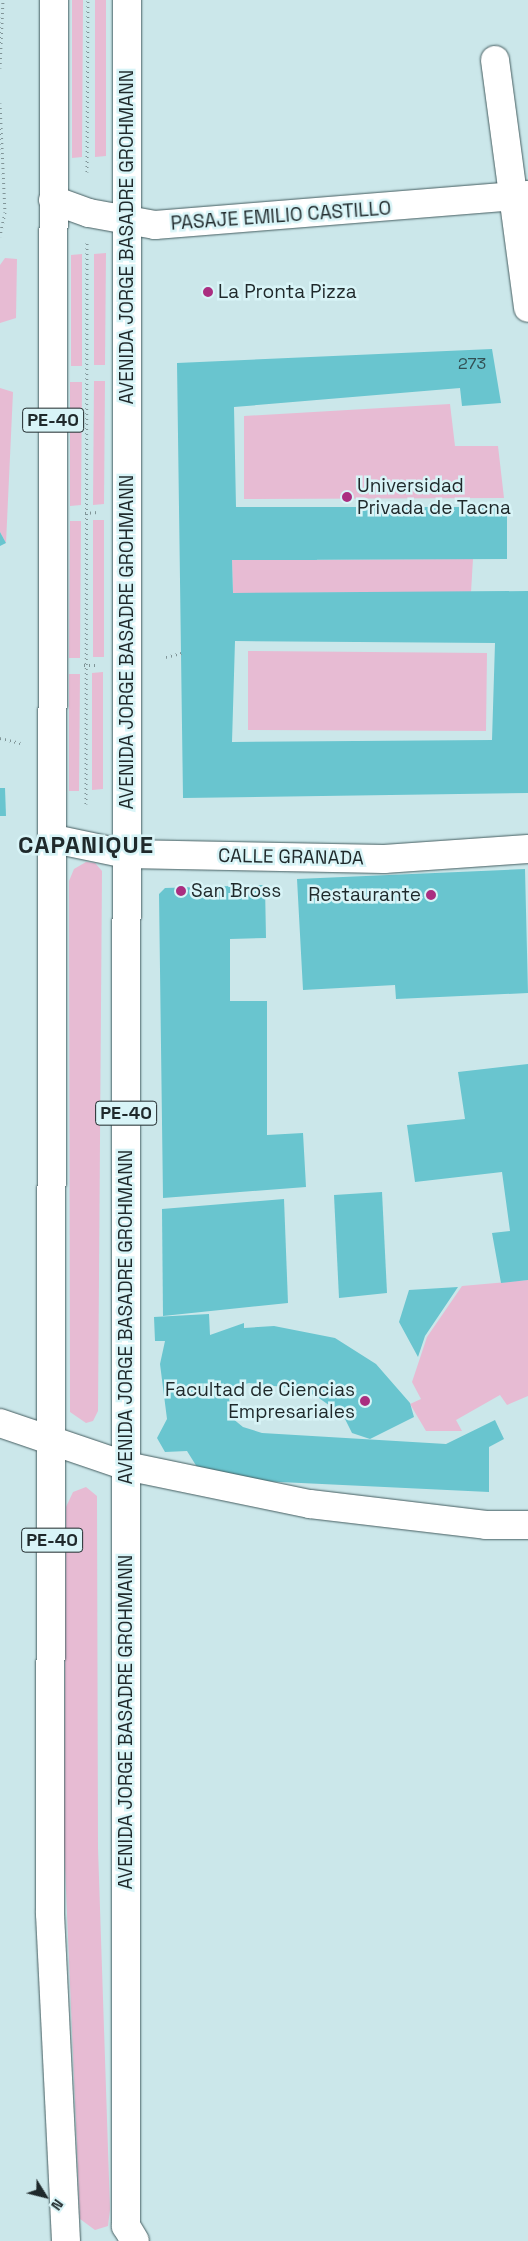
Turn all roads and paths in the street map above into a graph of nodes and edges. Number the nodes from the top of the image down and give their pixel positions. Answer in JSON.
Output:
{"nodes":[{"id":1,"x":3,"y":0,"type":"edge"},
{"id":2,"x":54,"y":0,"type":"edge"},
{"id":3,"x":88,"y":0,"type":"edge"},
{"id":4,"x":127,"y":0,"type":"edge"},
{"id":5,"x":2,"y":19,"type":"edge"},
{"id":6,"x":495,"y":60,"type":"dead end"},
{"id":7,"x":0,"y":68,"type":"edge"},
{"id":8,"x":0,"y":103,"type":"edge"},
{"id":9,"x":2,"y":167,"type":"edge"},
{"id":10,"x":87,"y":172,"type":"dead end"},
{"id":11,"x":520,"y":197,"type":"edge"},
{"id":12,"x":53,"y":200,"type":"junction"},
{"id":13,"x":127,"y":222,"type":"junction"},
{"id":14,"x":0,"y":236,"type":"edge"},
{"id":15,"x":87,"y":238,"type":"dead end"},
{"id":16,"x":528,"y":308,"type":"edge"},
{"id":17,"x":96,"y":373,"type":"dead end"},
{"id":18,"x":79,"y":374,"type":"dead end"},
{"id":19,"x":87,"y":374,"type":"junction"},
{"id":20,"x":104,"y":511,"type":"dead end"},
{"id":21,"x":78,"y":513,"type":"dead end"},
{"id":22,"x":87,"y":513,"type":"junction"},
{"id":23,"x":181,"y":653,"type":"dead end"},
{"id":24,"x":166,"y":657,"type":"dead end"},
{"id":25,"x":78,"y":665,"type":"dead end"},
{"id":26,"x":86,"y":665,"type":"junction"},
{"id":27,"x":104,"y":665,"type":"dead end"},
{"id":28,"x":0,"y":738,"type":"edge"},
{"id":29,"x":20,"y":743,"type":"dead end"},
{"id":30,"x":86,"y":804,"type":"dead end"},
{"id":31,"x":54,"y":839,"type":"junction"},
{"id":32,"x":528,"y":850,"type":"edge"},
{"id":33,"x":126,"y":854,"type":"junction"},
{"id":34,"x":0,"y":1422,"type":"edge"},
{"id":35,"x":53,"y":1442,"type":"junction"},
{"id":36,"x":126,"y":1466,"type":"junction"},
{"id":37,"x":528,"y":1525,"type":"edge"},
{"id":38,"x":66,"y":2241,"type":"edge"},
{"id":39,"x":135,"y":2241,"type":"edge"}],
"edges":[{"from":1,"to":5,"type":"path"},
{"from":2,"to":12,"type":"main road","number":"PE-40"},
{"from":3,"to":10,"type":"path"},
{"from":4,"to":13,"type":"main road","name":"AVENIDA JORGE BASADRE GROHMANN","number":"PE-40"},
{"from":5,"to":7,"type":"path"},
{"from":6,"to":11,"type":"main road"},
{"from":8,"to":9,"type":"path"},
{"from":9,"to":14,"type":"path"},
{"from":11,"to":13,"type":"main road","name":"PASAJE EMILIO CASTILLO"},
{"from":11,"to":16,"type":"main road"},
{"from":12,"to":13,"type":"main road","name":"PASAJE EMILIO CASTILLO"},
{"from":12,"to":31,"type":"main road","number":"PE-40"},
{"from":13,"to":33,"type":"main road","name":"AVENIDA JORGE BASADRE GROHMANN","number":"PE-40"},
{"from":15,"to":19,"type":"path"},
{"from":17,"to":19,"type":"path"},
{"from":18,"to":19,"type":"path"},
{"from":19,"to":22,"type":"path"},
{"from":20,"to":22,"type":"path"},
{"from":21,"to":22,"type":"path"},
{"from":22,"to":26,"type":"path"},
{"from":23,"to":24,"type":"path"},
{"from":25,"to":26,"type":"path"},
{"from":26,"to":27,"type":"path"},
{"from":26,"to":30,"type":"path"},
{"from":28,"to":29,"type":"path"},
{"from":31,"to":33,"type":"main road","name":"CALLE GRANADA"},
{"from":31,"to":35,"type":"main road","number":"PE-40"},
{"from":32,"to":33,"type":"main road","name":"CALLE GRANADA"},
{"from":33,"to":36,"type":"main road","name":"AVENIDA JORGE BASADRE GROHMANN","number":"PE-40"},
{"from":34,"to":35,"type":"main road"},
{"from":35,"to":36,"type":"main road"},
{"from":35,"to":38,"type":"main road","number":"PE-40"},
{"from":36,"to":37,"type":"main road"},
{"from":36,"to":39,"type":"main road","name":"AVENIDA JORGE BASADRE GROHMANN","number":"PE-40"}]}
